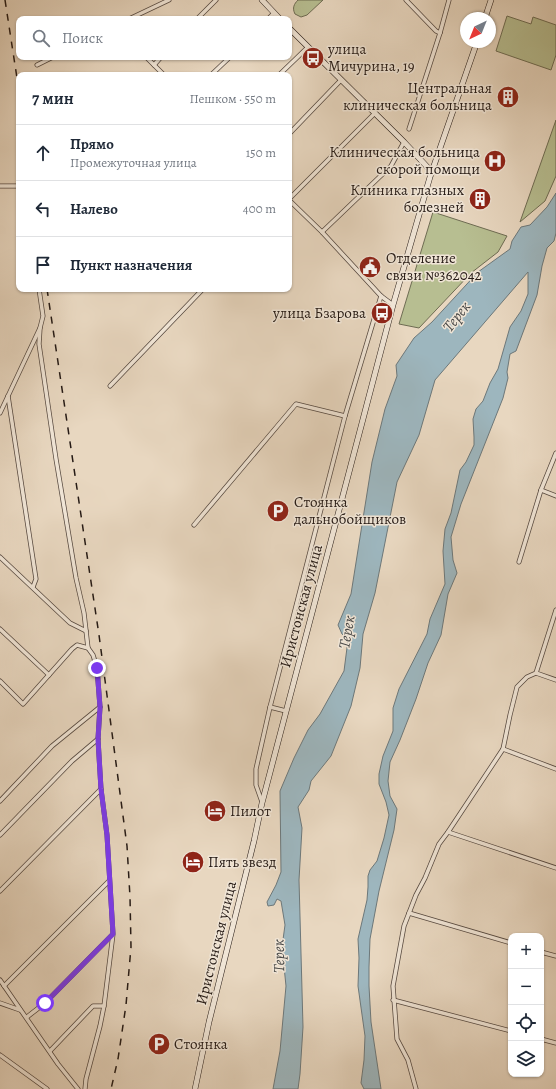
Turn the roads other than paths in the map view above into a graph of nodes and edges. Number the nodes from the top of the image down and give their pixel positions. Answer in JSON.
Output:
{"nodes":[{"id":1,"x":170,"y":0,"type":"edge"},
{"id":2,"x":216,"y":0,"type":"edge"},
{"id":3,"x":262,"y":0,"type":"edge"},
{"id":4,"x":406,"y":0,"type":"edge"},
{"id":5,"x":449,"y":0,"type":"edge"},
{"id":6,"x":491,"y":0,"type":"edge"},
{"id":7,"x":487,"y":12,"type":"edge"},
{"id":8,"x":274,"y":13,"type":"junction"},
{"id":9,"x":135,"y":16,"type":"edge"},
{"id":10,"x":200,"y":16,"type":"edge"},
{"id":11,"x":271,"y":16,"type":"edge"},
{"id":12,"x":277,"y":16,"type":"edge"},
{"id":13,"x":292,"y":31,"type":"edge"},
{"id":14,"x":440,"y":33,"type":"junction"},
{"id":15,"x":308,"y":47,"type":"junction"},
{"id":16,"x":475,"y":48,"type":"edge"},
{"id":17,"x":47,"y":60,"type":"edge"},
{"id":18,"x":149,"y":60,"type":"edge"},
{"id":19,"x":158,"y":60,"type":"edge"},
{"id":20,"x":227,"y":60,"type":"edge"},
{"id":21,"x":37,"y":65,"type":"dead end"},
{"id":22,"x":154,"y":65,"type":"junction"},
{"id":23,"x":161,"y":72,"type":"edge"},
{"id":24,"x":214,"y":72,"type":"edge"},
{"id":25,"x":282,"y":72,"type":"edge"},
{"id":26,"x":341,"y":80,"type":"junction"},
{"id":27,"x":375,"y":113,"type":"junction"},
{"id":28,"x":408,"y":129,"type":"dead end"},
{"id":29,"x":292,"y":131,"type":"edge"},
{"id":30,"x":404,"y":142,"type":"junction"},
{"id":31,"x":432,"y":172,"type":"junction"},
{"id":32,"x":0,"y":186,"type":"edge"},
{"id":33,"x":16,"y":186,"type":"edge"},
{"id":34,"x":292,"y":196,"type":"edge"},
{"id":35,"x":292,"y":202,"type":"edge"},
{"id":36,"x":322,"y":232,"type":"junction"},
{"id":37,"x":39,"y":292,"type":"edge"},
{"id":38,"x":200,"y":292,"type":"edge"},
{"id":39,"x":381,"y":296,"type":"junction"},
{"id":40,"x":393,"y":305,"type":"junction"},
{"id":41,"x":40,"y":328,"type":"junction"},
{"id":42,"x":110,"y":386,"type":"dead end"},
{"id":43,"x":8,"y":396,"type":"junction"},
{"id":44,"x":0,"y":413,"type":"edge"},
{"id":45,"x":345,"y":416,"type":"junction"},
{"id":46,"x":556,"y":452,"type":"edge"},
{"id":47,"x":541,"y":490,"type":"junction"},
{"id":48,"x":556,"y":496,"type":"edge"},
{"id":49,"x":194,"y":525,"type":"dead end"},
{"id":50,"x":0,"y":557,"type":"edge"},
{"id":51,"x":519,"y":562,"type":"dead end"},
{"id":52,"x":33,"y":587,"type":"junction"},
{"id":53,"x":556,"y":610,"type":"edge"},
{"id":54,"x":0,"y":629,"type":"edge"},
{"id":55,"x":86,"y":631,"type":"junction"},
{"id":56,"x":88,"y":648,"type":"junction"},
{"id":57,"x":536,"y":673,"type":"junction"},
{"id":58,"x":49,"y":675,"type":"junction"},
{"id":59,"x":556,"y":680,"type":"edge"},
{"id":60,"x":0,"y":681,"type":"edge"},
{"id":61,"x":100,"y":707,"type":"junction"},
{"id":62,"x":270,"y":708,"type":"junction"},
{"id":63,"x":286,"y":711,"type":"junction"},
{"id":64,"x":98,"y":739,"type":"junction"},
{"id":65,"x":503,"y":749,"type":"junction"},
{"id":66,"x":556,"y":769,"type":"edge"},
{"id":67,"x":101,"y":789,"type":"junction"},
{"id":68,"x":0,"y":801,"type":"edge"},
{"id":69,"x":262,"y":802,"type":"junction"},
{"id":70,"x":448,"y":832,"type":"junction"},
{"id":71,"x":0,"y":835,"type":"edge"},
{"id":72,"x":556,"y":868,"type":"edge"},
{"id":73,"x":109,"y":881,"type":"junction"},
{"id":74,"x":0,"y":891,"type":"edge"},
{"id":75,"x":409,"y":913,"type":"junction"},
{"id":76,"x":113,"y":934,"type":"junction"},
{"id":77,"x":508,"y":942,"type":"edge"},
{"id":78,"x":544,"y":953,"type":"edge"},
{"id":79,"x":556,"y":956,"type":"edge"},
{"id":80,"x":0,"y":980,"type":"edge"},
{"id":81,"x":4,"y":986,"type":"junction"},
{"id":82,"x":393,"y":1000,"type":"junction"},
{"id":83,"x":0,"y":1003,"type":"edge"},
{"id":84,"x":104,"y":1006,"type":"junction"},
{"id":85,"x":21,"y":1010,"type":"junction"},
{"id":86,"x":26,"y":1018,"type":"junction"},
{"id":87,"x":508,"y":1030,"type":"edge"},
{"id":88,"x":544,"y":1040,"type":"edge"},
{"id":89,"x":556,"y":1043,"type":"edge"},
{"id":90,"x":50,"y":1051,"type":"junction"},
{"id":91,"x":0,"y":1055,"type":"edge"},
{"id":92,"x":47,"y":1089,"type":"edge"},
{"id":93,"x":78,"y":1089,"type":"edge"},
{"id":94,"x":85,"y":1089,"type":"edge"},
{"id":95,"x":195,"y":1089,"type":"edge"},
{"id":96,"x":416,"y":1089,"type":"edge"}],
"edges":[{"from":1,"to":9,"type":"street"},
{"from":2,"to":10,"type":"street"},
{"from":3,"to":8,"type":"main road"},
{"from":4,"to":14,"type":"street"},
{"from":5,"to":14,"type":"street"},
{"from":6,"to":7,"type":"main road"},
{"from":8,"to":11,"type":"street"},
{"from":8,"to":12,"type":"main road"},
{"from":13,"to":15,"type":"main road"},
{"from":14,"to":28,"type":"street"},
{"from":15,"to":25,"type":"street"},
{"from":15,"to":26,"type":"main road"},
{"from":16,"to":31,"type":"main road","name":"Иристонская улица"},
{"from":17,"to":21,"type":"street"},
{"from":18,"to":22,"type":"street"},
{"from":19,"to":22,"type":"street"},
{"from":20,"to":24,"type":"street"},
{"from":22,"to":23,"type":"street"},
{"from":26,"to":27,"type":"main road"},
{"from":26,"to":29,"type":"street"},
{"from":27,"to":30,"type":"main road"},
{"from":27,"to":34,"type":"street"},
{"from":30,"to":31,"type":"main road"},
{"from":30,"to":36,"type":"street"},
{"from":31,"to":40,"type":"main road","name":"Иристонская улица"},
{"from":32,"to":33,"type":"street"},
{"from":35,"to":36,"type":"street"},
{"from":36,"to":39,"type":"street"},
{"from":37,"to":41,"type":"street"},
{"from":38,"to":42,"type":"street"},
{"from":39,"to":40,"type":"street"},
{"from":39,"to":45,"type":"street"},
{"from":40,"to":63,"type":"main road","name":"Иристонская улица"},
{"from":41,"to":43,"type":"street"},
{"from":41,"to":55,"type":"street"},
{"from":43,"to":44,"type":"street"},
{"from":43,"to":52,"type":"street"},
{"from":45,"to":49,"type":"street"},
{"from":45,"to":62,"type":"street"},
{"from":46,"to":47,"type":"street"},
{"from":47,"to":48,"type":"street"},
{"from":47,"to":51,"type":"street"},
{"from":50,"to":52,"type":"street"},
{"from":52,"to":55,"type":"street"},
{"from":53,"to":57,"type":"street"},
{"from":54,"to":58,"type":"street"},
{"from":55,"to":56,"type":"street"},
{"from":56,"to":58,"type":"street"},
{"from":56,"to":61,"type":"street"},
{"from":57,"to":59,"type":"street"},
{"from":57,"to":65,"type":"street"},
{"from":58,"to":60,"type":"street"},
{"from":61,"to":64,"type":"street"},
{"from":61,"to":68,"type":"street"},
{"from":62,"to":63,"type":"street"},
{"from":62,"to":69,"type":"street"},
{"from":63,"to":69,"type":"main road","name":"Иристонская улица"},
{"from":64,"to":67,"type":"street"},
{"from":64,"to":71,"type":"street"},
{"from":65,"to":66,"type":"street"},
{"from":65,"to":70,"type":"street"},
{"from":67,"to":73,"type":"street"},
{"from":67,"to":74,"type":"street"},
{"from":69,"to":95,"type":"main road","name":"Иристонская улица"},
{"from":70,"to":72,"type":"street"},
{"from":70,"to":75,"type":"street"},
{"from":73,"to":76,"type":"street"},
{"from":73,"to":81,"type":"street"},
{"from":75,"to":77,"type":"street"},
{"from":75,"to":82,"type":"street"},
{"from":76,"to":84,"type":"street"},
{"from":76,"to":86,"type":"street"},
{"from":78,"to":79,"type":"street"},
{"from":80,"to":81,"type":"street"},
{"from":81,"to":85,"type":"street"},
{"from":82,"to":87,"type":"street"},
{"from":82,"to":96,"type":"street"},
{"from":83,"to":85,"type":"street"},
{"from":84,"to":90,"type":"street"},
{"from":84,"to":94,"type":"street"},
{"from":85,"to":86,"type":"street"},
{"from":86,"to":90,"type":"street"},
{"from":88,"to":89,"type":"street"},
{"from":90,"to":93,"type":"street"},
{"from":91,"to":92,"type":"street"}]}
